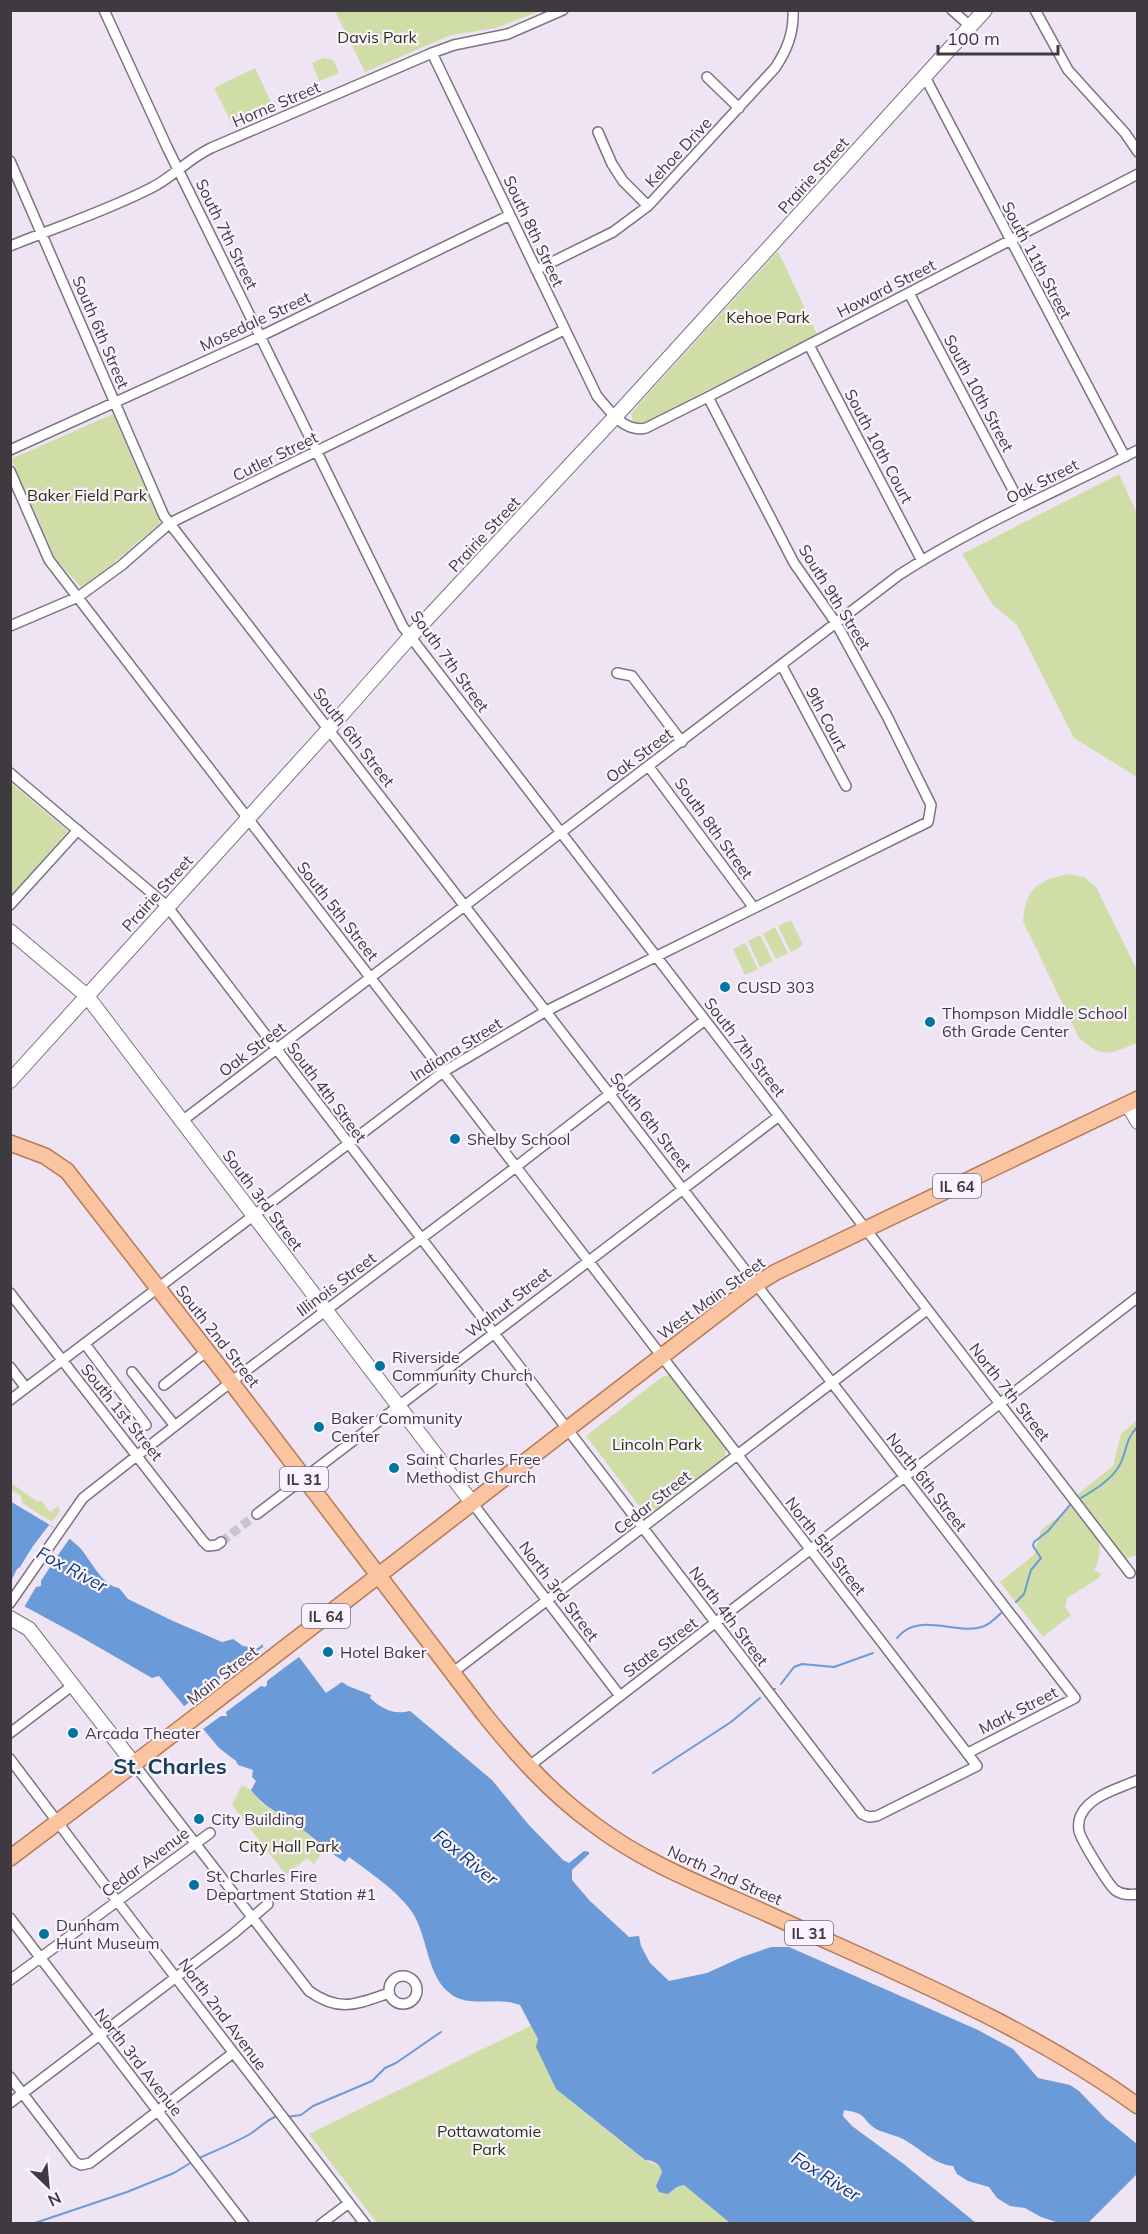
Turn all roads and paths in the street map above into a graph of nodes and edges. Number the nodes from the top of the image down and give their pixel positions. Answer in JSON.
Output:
{"nodes":[{"id":1,"x":104,"y":10,"type":"edge"},
{"id":2,"x":563,"y":10,"type":"edge"},
{"id":3,"x":793,"y":10,"type":"edge"},
{"id":4,"x":952,"y":10,"type":"edge"},
{"id":5,"x":985,"y":10,"type":"edge"},
{"id":6,"x":1035,"y":10,"type":"edge"},
{"id":7,"x":970,"y":26,"type":"junction"},
{"id":8,"x":432,"y":53,"type":"junction"},
{"id":9,"x":707,"y":77,"type":"dead end"},
{"id":10,"x":925,"y":77,"type":"junction"},
{"id":11,"x":739,"y":108,"type":"junction"},
{"id":12,"x":598,"y":132,"type":"dead end"},
{"id":13,"x":1137,"y":152,"type":"edge"},
{"id":14,"x":10,"y":161,"type":"edge"},
{"id":15,"x":179,"y":170,"type":"junction"},
{"id":16,"x":1137,"y":174,"type":"edge"},
{"id":17,"x":648,"y":206,"type":"junction"},
{"id":18,"x":510,"y":215,"type":"junction"},
{"id":19,"x":42,"y":233,"type":"junction"},
{"id":20,"x":1010,"y":241,"type":"junction"},
{"id":21,"x":10,"y":246,"type":"edge"},
{"id":22,"x":536,"y":270,"type":"junction"},
{"id":23,"x":909,"y":293,"type":"junction"},
{"id":24,"x":564,"y":330,"type":"junction"},
{"id":25,"x":261,"y":336,"type":"junction"},
{"id":26,"x":809,"y":345,"type":"junction"},
{"id":27,"x":708,"y":397,"type":"junction"},
{"id":28,"x":115,"y":402,"type":"junction"},
{"id":29,"x":615,"y":417,"type":"junction"},
{"id":30,"x":10,"y":450,"type":"edge"},
{"id":31,"x":1137,"y":450,"type":"edge"},
{"id":32,"x":317,"y":452,"type":"junction"},
{"id":33,"x":1125,"y":457,"type":"junction"},
{"id":34,"x":10,"y":471,"type":"edge"},
{"id":35,"x":1022,"y":507,"type":"junction"},
{"id":36,"x":170,"y":524,"type":"junction"},
{"id":37,"x":922,"y":561,"type":"junction"},
{"id":38,"x":78,"y":597,"type":"junction"},
{"id":39,"x":836,"y":623,"type":"junction"},
{"id":40,"x":10,"y":626,"type":"edge"},
{"id":41,"x":410,"y":637,"type":"junction"},
{"id":42,"x":782,"y":666,"type":"junction"},
{"id":43,"x":617,"y":673,"type":"dead end"},
{"id":44,"x":329,"y":729,"type":"junction"},
{"id":45,"x":682,"y":742,"type":"junction"},
{"id":46,"x":649,"y":767,"type":"junction"},
{"id":47,"x":10,"y":773,"type":"edge"},
{"id":48,"x":846,"y":786,"type":"dead end"},
{"id":49,"x":931,"y":815,"type":"joint"},
{"id":50,"x":248,"y":819,"type":"junction"},
{"id":51,"x":78,"y":830,"type":"junction"},
{"id":52,"x":561,"y":832,"type":"junction"},
{"id":53,"x":10,"y":905,"type":"edge"},
{"id":54,"x":167,"y":906,"type":"junction"},
{"id":55,"x":466,"y":906,"type":"junction"},
{"id":56,"x":754,"y":908,"type":"junction"},
{"id":57,"x":10,"y":931,"type":"edge"},
{"id":58,"x":655,"y":956,"type":"junction"},
{"id":59,"x":371,"y":977,"type":"junction"},
{"id":60,"x":87,"y":996,"type":"junction"},
{"id":61,"x":546,"y":1011,"type":"junction"},
{"id":62,"x":705,"y":1020,"type":"junction"},
{"id":63,"x":276,"y":1050,"type":"junction"},
{"id":64,"x":443,"y":1072,"type":"junction"},
{"id":65,"x":10,"y":1081,"type":"edge"},
{"id":66,"x":610,"y":1094,"type":"junction"},
{"id":67,"x":1132,"y":1102,"type":"edge"},
{"id":68,"x":779,"y":1116,"type":"junction"},
{"id":69,"x":182,"y":1121,"type":"junction"},
{"id":70,"x":1137,"y":1122,"type":"edge"},
{"id":71,"x":10,"y":1143,"type":"edge"},
{"id":72,"x":348,"y":1144,"type":"junction"},
{"id":73,"x":517,"y":1167,"type":"junction"},
{"id":74,"x":684,"y":1188,"type":"junction"},
{"id":75,"x":254,"y":1217,"type":"junction"},
{"id":76,"x":867,"y":1229,"type":"junction"},
{"id":77,"x":421,"y":1240,"type":"junction"},
{"id":78,"x":588,"y":1260,"type":"junction"},
{"id":79,"x":756,"y":1284,"type":"junction"},
{"id":80,"x":158,"y":1288,"type":"junction"},
{"id":81,"x":10,"y":1293,"type":"edge"},
{"id":82,"x":1137,"y":1297,"type":"edge"},
{"id":83,"x":326,"y":1310,"type":"junction"},
{"id":84,"x":927,"y":1310,"type":"junction"},
{"id":85,"x":493,"y":1333,"type":"junction"},
{"id":86,"x":85,"y":1344,"type":"junction"},
{"id":87,"x":207,"y":1351,"type":"junction"},
{"id":88,"x":663,"y":1356,"type":"junction"},
{"id":89,"x":62,"y":1361,"type":"junction"},
{"id":90,"x":10,"y":1367,"type":"edge"},
{"id":91,"x":132,"y":1372,"type":"dead end"},
{"id":92,"x":231,"y":1382,"type":"junction"},
{"id":93,"x":832,"y":1382,"type":"junction"},
{"id":94,"x":164,"y":1385,"type":"dead end"},
{"id":95,"x":26,"y":1388,"type":"junction"},
{"id":96,"x":10,"y":1400,"type":"edge"},
{"id":97,"x":1000,"y":1404,"type":"junction"},
{"id":98,"x":399,"y":1406,"type":"junction"},
{"id":99,"x":146,"y":1425,"type":"dead end"},
{"id":100,"x":175,"y":1425,"type":"junction"},
{"id":101,"x":569,"y":1430,"type":"junction"},
{"id":102,"x":137,"y":1455,"type":"junction"},
{"id":103,"x":737,"y":1455,"type":"junction"},
{"id":104,"x":905,"y":1477,"type":"junction"},
{"id":105,"x":303,"y":1478,"type":"junction"},
{"id":106,"x":473,"y":1504,"type":"junction"},
{"id":107,"x":257,"y":1514,"type":"tunnel mouth"},
{"id":108,"x":643,"y":1527,"type":"junction"},
{"id":109,"x":216,"y":1544,"type":"dead end"},
{"id":110,"x":809,"y":1550,"type":"junction"},
{"id":111,"x":1130,"y":1573,"type":"dead end"},
{"id":112,"x":378,"y":1575,"type":"junction"},
{"id":113,"x":12,"y":1601,"type":"edge"},
{"id":114,"x":548,"y":1601,"type":"junction"},
{"id":115,"x":10,"y":1618,"type":"edge"},
{"id":116,"x":715,"y":1623,"type":"junction"},
{"id":117,"x":452,"y":1674,"type":"junction"},
{"id":118,"x":73,"y":1685,"type":"junction"},
{"id":119,"x":620,"y":1696,"type":"junction"},
{"id":120,"x":1075,"y":1698,"type":"joint"},
{"id":121,"x":10,"y":1733,"type":"edge"},
{"id":122,"x":968,"y":1752,"type":"junction"},
{"id":123,"x":10,"y":1759,"type":"edge"},
{"id":124,"x":134,"y":1764,"type":"junction"},
{"id":125,"x":528,"y":1767,"type":"junction"},
{"id":126,"x":1137,"y":1780,"type":"edge"},
{"id":127,"x":869,"y":1817,"type":"joint"},
{"id":128,"x":59,"y":1822,"type":"junction"},
{"id":129,"x":210,"y":1833,"type":"dead end"},
{"id":130,"x":195,"y":1843,"type":"junction"},
{"id":131,"x":10,"y":1858,"type":"edge"},
{"id":132,"x":1137,"y":1894,"type":"edge"},
{"id":133,"x":117,"y":1901,"type":"junction"},
{"id":134,"x":268,"y":1904,"type":"dead end"},
{"id":135,"x":10,"y":1918,"type":"edge"},
{"id":136,"x":253,"y":1918,"type":"junction"},
{"id":137,"x":40,"y":1958,"type":"junction"},
{"id":138,"x":175,"y":1977,"type":"junction"},
{"id":139,"x":10,"y":1980,"type":"edge"},
{"id":140,"x":389,"y":1993,"type":"dead end"},
{"id":141,"x":99,"y":2035,"type":"junction"},
{"id":142,"x":233,"y":2053,"type":"junction"},
{"id":143,"x":10,"y":2077,"type":"edge"},
{"id":144,"x":23,"y":2094,"type":"junction"},
{"id":145,"x":10,"y":2103,"type":"edge"},
{"id":146,"x":1137,"y":2106,"type":"edge"},
{"id":147,"x":158,"y":2111,"type":"junction"},
{"id":148,"x":349,"y":2202,"type":"junction"},
{"id":149,"x":244,"y":2223,"type":"edge"},
{"id":150,"x":321,"y":2223,"type":"edge"},
{"id":151,"x":365,"y":2223,"type":"edge"}],
"edges":[{"from":1,"to":15,"type":"street","name":"South 7th Street"},
{"from":2,"to":8,"type":"street","name":"Horne Street"},
{"from":3,"to":11,"type":"street","name":"Kehoe Drive"},
{"from":4,"to":7,"type":"street"},
{"from":5,"to":7,"type":"street","name":"Prairie Street"},
{"from":6,"to":13,"type":"street"},
{"from":7,"to":10,"type":"street","name":"Prairie Street"},
{"from":8,"to":15,"type":"street","name":"Horne Street"},
{"from":8,"to":18,"type":"street","name":"South 8th Street"},
{"from":9,"to":11,"type":"street"},
{"from":10,"to":20,"type":"street","name":"South 11th Street"},
{"from":10,"to":29,"type":"street","name":"Prairie Street"},
{"from":11,"to":17,"type":"street","name":"Kehoe Drive"},
{"from":12,"to":17,"type":"street"},
{"from":14,"to":19,"type":"street","name":"South 6th Street"},
{"from":15,"to":19,"type":"street","name":"Horne Street"},
{"from":15,"to":25,"type":"street","name":"South 7th Street"},
{"from":16,"to":20,"type":"street","name":"Howard Street"},
{"from":17,"to":22,"type":"street","name":"Kehoe Drive"},
{"from":18,"to":22,"type":"street","name":"South 8th Street"},
{"from":18,"to":25,"type":"street","name":"Mosedale Street"},
{"from":19,"to":21,"type":"street","name":"Horne Street"},
{"from":19,"to":28,"type":"street","name":"South 6th Street"},
{"from":20,"to":23,"type":"street","name":"Howard Street"},
{"from":20,"to":33,"type":"street","name":"South 11th Street"},
{"from":22,"to":24,"type":"street","name":"South 8th Street"},
{"from":23,"to":26,"type":"street","name":"Howard Street"},
{"from":23,"to":35,"type":"street","name":"South 10th Street"},
{"from":24,"to":29,"type":"street","name":"South 8th Street"},
{"from":24,"to":32,"type":"street","name":"Cutler Street"},
{"from":25,"to":28,"type":"street","name":"Mosedale Street"},
{"from":25,"to":32,"type":"street","name":"South 7th Street"},
{"from":26,"to":27,"type":"street","name":"Howard Street"},
{"from":26,"to":37,"type":"street","name":"South 10th Court"},
{"from":27,"to":29,"type":"street","name":"Howard Street"},
{"from":27,"to":39,"type":"street","name":"South 9th Street"},
{"from":28,"to":30,"type":"street","name":"Mosedale Street"},
{"from":28,"to":36,"type":"street","name":"South 6th Street"},
{"from":29,"to":41,"type":"street","name":"Prairie Street"},
{"from":31,"to":33,"type":"street","name":"Oak Street"},
{"from":32,"to":36,"type":"street","name":"Cutler Street"},
{"from":32,"to":41,"type":"street","name":"South 7th Street"},
{"from":33,"to":35,"type":"street","name":"Oak Street"},
{"from":34,"to":38,"type":"street","name":"South 5th Street"},
{"from":35,"to":37,"type":"street","name":"Oak Street"},
{"from":36,"to":38,"type":"street","name":"Cutler Street"},
{"from":36,"to":44,"type":"street","name":"South 6th Street"},
{"from":37,"to":39,"type":"street","name":"Oak Street"},
{"from":38,"to":40,"type":"street","name":"Cutler Street"},
{"from":38,"to":50,"type":"street","name":"South 5th Street"},
{"from":39,"to":42,"type":"street","name":"Oak Street"},
{"from":39,"to":49,"type":"street","name":"South 9th Street"},
{"from":41,"to":44,"type":"street","name":"Prairie Street"},
{"from":41,"to":52,"type":"street","name":"South 7th Street"},
{"from":42,"to":45,"type":"street","name":"Oak Street"},
{"from":42,"to":48,"type":"street","name":"9th Court"},
{"from":43,"to":45,"type":"street"},
{"from":44,"to":50,"type":"street","name":"Prairie Street"},
{"from":44,"to":55,"type":"street","name":"South 6th Street"},
{"from":45,"to":46,"type":"street","name":"Oak Street"},
{"from":46,"to":52,"type":"street","name":"Oak Street"},
{"from":46,"to":56,"type":"street","name":"South 8th Street"},
{"from":47,"to":51,"type":"street","name":"South 4th Street"},
{"from":49,"to":56,"type":"street","name":"Indiana Street"},
{"from":50,"to":54,"type":"street","name":"Prairie Street"},
{"from":50,"to":59,"type":"street","name":"South 5th Street"},
{"from":51,"to":53,"type":"street"},
{"from":51,"to":54,"type":"street","name":"South 4th Street"},
{"from":52,"to":55,"type":"street","name":"Oak Street"},
{"from":52,"to":58,"type":"street","name":"South 7th Street"},
{"from":54,"to":60,"type":"street","name":"Prairie Street"},
{"from":54,"to":63,"type":"street","name":"South 4th Street"},
{"from":55,"to":59,"type":"street","name":"Oak Street"},
{"from":55,"to":61,"type":"street","name":"South 6th Street"},
{"from":56,"to":58,"type":"street","name":"Indiana Street"},
{"from":57,"to":60,"type":"street","name":"South 3rd Street"},
{"from":58,"to":61,"type":"street","name":"Indiana Street"},
{"from":58,"to":62,"type":"street","name":"South 7th Street"},
{"from":59,"to":63,"type":"street","name":"Oak Street"},
{"from":59,"to":64,"type":"street","name":"South 5th Street"},
{"from":60,"to":65,"type":"street","name":"Prairie Street"},
{"from":60,"to":69,"type":"street","name":"South 3rd Street"},
{"from":61,"to":64,"type":"street","name":"Indiana Street"},
{"from":61,"to":66,"type":"street","name":"South 6th Street"},
{"from":62,"to":66,"type":"street","name":"Illinois Street"},
{"from":62,"to":68,"type":"street","name":"South 7th Street"},
{"from":63,"to":69,"type":"street","name":"Oak Street"},
{"from":63,"to":72,"type":"street","name":"South 4th Street"},
{"from":64,"to":72,"type":"street","name":"Indiana Street"},
{"from":64,"to":73,"type":"street","name":"South 5th Street"},
{"from":66,"to":73,"type":"street","name":"Illinois Street"},
{"from":66,"to":74,"type":"street","name":"South 6th Street"},
{"from":67,"to":70,"type":"street"},
{"from":67,"to":76,"type":"main road","name":"West Main Street","number":"IL 64"},
{"from":68,"to":74,"type":"street","name":"Walnut Street"},
{"from":68,"to":76,"type":"street","name":"South 7th Street"},
{"from":69,"to":75,"type":"street","name":"South 3rd Street"},
{"from":71,"to":80,"type":"main road","name":"South 2nd Street","number":"IL 31"},
{"from":72,"to":75,"type":"street","name":"Indiana Street"},
{"from":72,"to":77,"type":"street","name":"South 4th Street"},
{"from":73,"to":77,"type":"street","name":"Illinois Street"},
{"from":73,"to":78,"type":"street","name":"South 5th Street"},
{"from":74,"to":78,"type":"street","name":"Walnut Street"},
{"from":74,"to":79,"type":"street","name":"South 6th Street"},
{"from":75,"to":80,"type":"street","name":"Indiana Street"},
{"from":75,"to":83,"type":"street","name":"South 3rd Street"},
{"from":76,"to":79,"type":"main road","name":"West Main Street","number":"IL 64"},
{"from":76,"to":84,"type":"street","name":"North 7th Street"},
{"from":77,"to":83,"type":"street","name":"Illinois Street"},
{"from":77,"to":85,"type":"street","name":"South 4th Street"},
{"from":78,"to":85,"type":"street","name":"Walnut Street"},
{"from":78,"to":88,"type":"street","name":"South 5th Street"},
{"from":79,"to":88,"type":"main road","name":"West Main Street","number":"IL 64"},
{"from":79,"to":93,"type":"street","name":"North 6th Street"},
{"from":80,"to":86,"type":"street","name":"Indiana Street"},
{"from":80,"to":87,"type":"main road","name":"South 2nd Street","number":"IL 31"},
{"from":81,"to":89,"type":"street","name":"South 1st Street"},
{"from":82,"to":97,"type":"street","name":"State Street"},
{"from":83,"to":92,"type":"street","name":"Illinois Street"},
{"from":83,"to":98,"type":"street","name":"South 3rd Street"},
{"from":84,"to":93,"type":"street","name":"Cedar Street"},
{"from":84,"to":97,"type":"street","name":"North 7th Street"},
{"from":85,"to":98,"type":"street","name":"Walnut Street"},
{"from":85,"to":101,"type":"street","name":"South 4th Street"},
{"from":86,"to":89,"type":"street","name":"Indiana Street"},
{"from":86,"to":99,"type":"street"},
{"from":87,"to":92,"type":"main road","name":"South 2nd Street","number":"IL 31"},
{"from":87,"to":94,"type":"street"},
{"from":88,"to":101,"type":"main road","name":"West Main Street","number":"IL 64"},
{"from":88,"to":103,"type":"street","name":"North 5th Street"},
{"from":89,"to":95,"type":"street","name":"Indiana Street"},
{"from":89,"to":102,"type":"street","name":"South 1st Street"},
{"from":90,"to":95,"type":"street"},
{"from":91,"to":100,"type":"street"},
{"from":92,"to":100,"type":"street","name":"Illinois Street"},
{"from":92,"to":105,"type":"main road","name":"South 2nd Street","number":"IL 31"},
{"from":93,"to":103,"type":"street","name":"Cedar Street"},
{"from":93,"to":104,"type":"street","name":"North 6th Street"},
{"from":95,"to":96,"type":"street","name":"Indiana Street"},
{"from":97,"to":104,"type":"street","name":"State Street"},
{"from":97,"to":111,"type":"street","name":"North 7th Street"},
{"from":98,"to":105,"type":"street","name":"Walnut Street"},
{"from":98,"to":106,"type":"street","name":"South 3rd Street"},
{"from":100,"to":102,"type":"street","name":"Illinois Street"},
{"from":101,"to":106,"type":"main road","name":"West Main Street","number":"IL 64"},
{"from":101,"to":108,"type":"street","name":"North 4th Street"},
{"from":102,"to":109,"type":"street","name":"South 1st Street"},
{"from":102,"to":113,"type":"street","name":"Illinois Street"},
{"from":103,"to":108,"type":"street","name":"Cedar Street"},
{"from":103,"to":110,"type":"street","name":"North 5th Street"},
{"from":104,"to":110,"type":"street","name":"State Street"},
{"from":104,"to":120,"type":"street","name":"North 6th Street"},
{"from":105,"to":107,"type":"street","name":"Walnut Street"},
{"from":105,"to":112,"type":"main road","name":"South 2nd Street","number":"IL 31"},
{"from":106,"to":112,"type":"main road","name":"West Main Street","number":"IL 64"},
{"from":106,"to":114,"type":"street","name":"North 3rd Street"},
{"from":108,"to":114,"type":"street","name":"Cedar Street"},
{"from":108,"to":116,"type":"street","name":"North 4th Street"},
{"from":110,"to":116,"type":"street","name":"State Street"},
{"from":110,"to":122,"type":"street","name":"North 5th Street"},
{"from":112,"to":117,"type":"main road","name":"North 2nd Street","number":"IL 31"},
{"from":112,"to":124,"type":"main road","name":"Main Street","number":"IL 64"},
{"from":114,"to":117,"type":"street","name":"Cedar Street"},
{"from":114,"to":119,"type":"street","name":"North 3rd Street"},
{"from":115,"to":118,"type":"street"},
{"from":116,"to":119,"type":"street","name":"State Street"},
{"from":116,"to":127,"type":"street","name":"North 4th Street"},
{"from":117,"to":125,"type":"main road","name":"North 2nd Street","number":"IL 31"},
{"from":118,"to":121,"type":"street"},
{"from":118,"to":124,"type":"street"},
{"from":119,"to":125,"type":"street","name":"State Street"},
{"from":120,"to":122,"type":"street","name":"Mark Street"},
{"from":122,"to":127,"type":"street","name":"Mark Street"},
{"from":123,"to":128,"type":"street","name":"North 2nd Avenue"},
{"from":124,"to":128,"type":"main road","number":"IL 64"},
{"from":124,"to":130,"type":"street"},
{"from":125,"to":146,"type":"main road","name":"North 2nd Street","number":"IL 31"},
{"from":126,"to":132,"type":"street"},
{"from":128,"to":131,"type":"main road","number":"IL 64"},
{"from":128,"to":133,"type":"street","name":"North 2nd Avenue"},
{"from":129,"to":130,"type":"street","name":"Cedar Avenue"},
{"from":130,"to":133,"type":"street","name":"Cedar Avenue"},
{"from":130,"to":136,"type":"street"},
{"from":133,"to":137,"type":"street","name":"Cedar Avenue"},
{"from":133,"to":138,"type":"street","name":"North 2nd Avenue"},
{"from":134,"to":136,"type":"street"},
{"from":135,"to":137,"type":"street","name":"North 3rd Avenue"},
{"from":136,"to":138,"type":"street"},
{"from":136,"to":140,"type":"street"},
{"from":137,"to":139,"type":"street","name":"Cedar Avenue"},
{"from":137,"to":141,"type":"street","name":"North 3rd Avenue"},
{"from":138,"to":141,"type":"street"},
{"from":138,"to":142,"type":"street","name":"North 2nd Avenue"},
{"from":141,"to":144,"type":"street"},
{"from":141,"to":147,"type":"street","name":"North 3rd Avenue"},
{"from":142,"to":147,"type":"street"},
{"from":142,"to":148,"type":"street","name":"North 2nd Avenue"},
{"from":143,"to":144,"type":"street"},
{"from":144,"to":145,"type":"street"},
{"from":144,"to":147,"type":"street"},
{"from":147,"to":149,"type":"street","name":"North 3rd Avenue"},
{"from":148,"to":150,"type":"street"},
{"from":148,"to":151,"type":"street","name":"North 2nd Avenue"}]}
